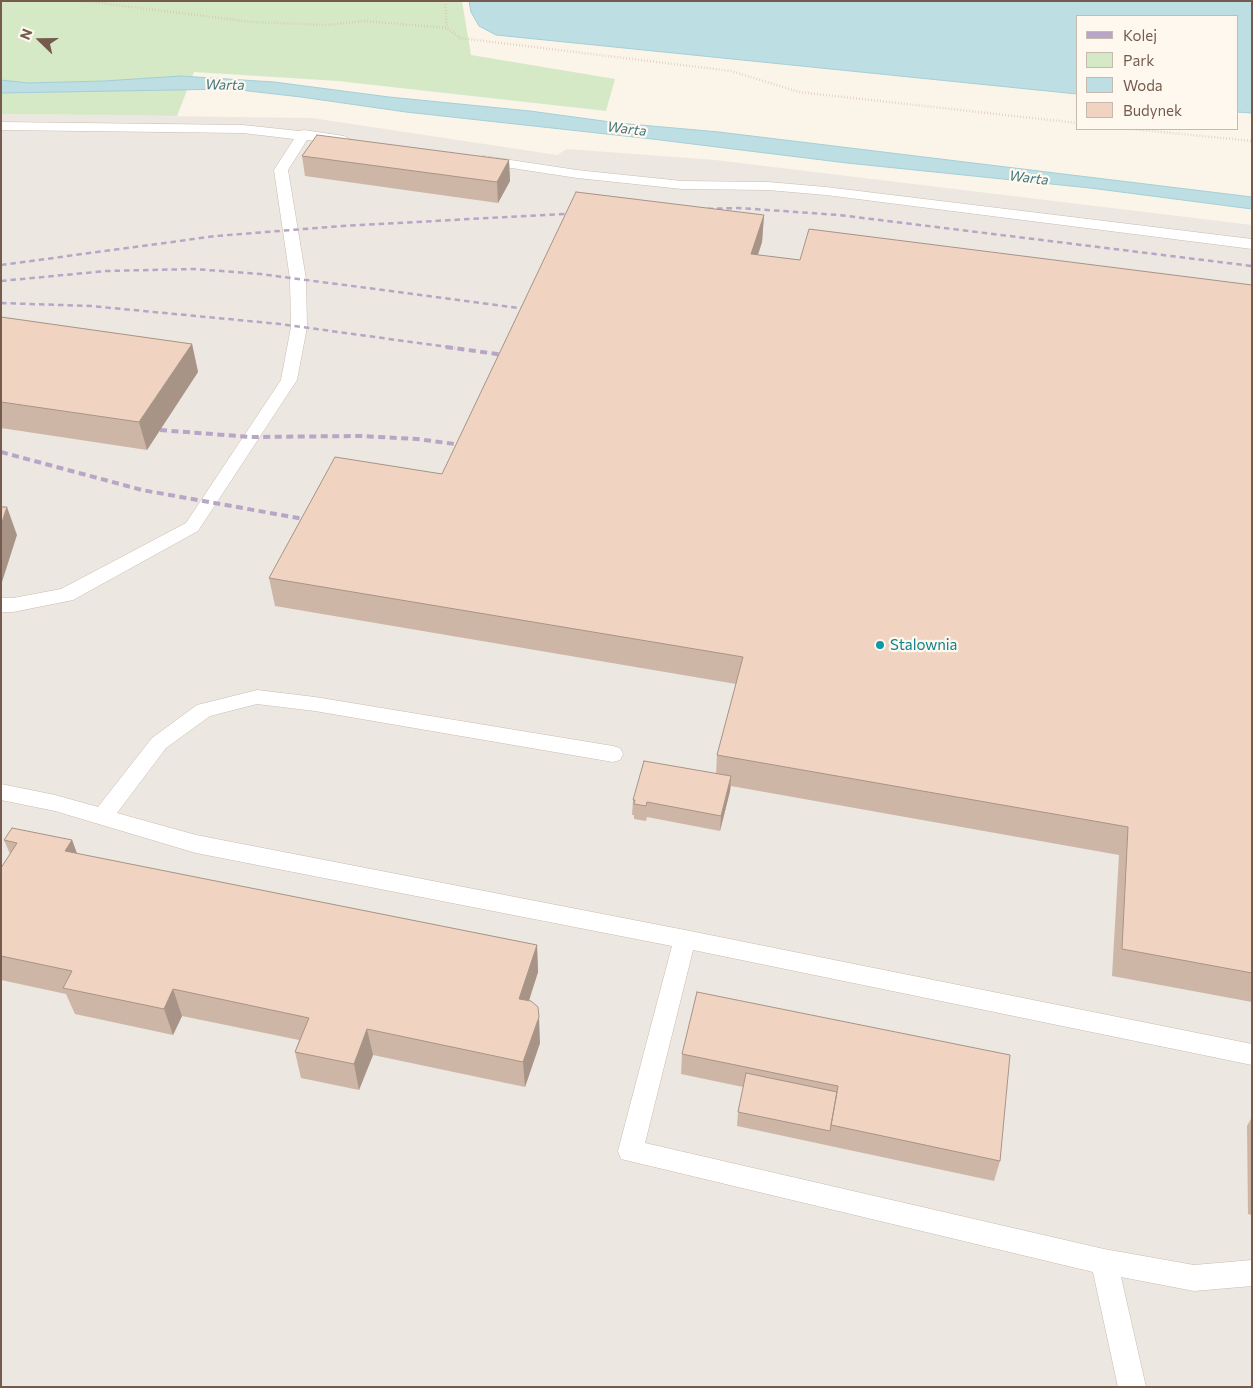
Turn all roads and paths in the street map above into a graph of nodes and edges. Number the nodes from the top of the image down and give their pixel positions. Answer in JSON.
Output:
{"nodes":[{"id":1,"x":84,"y":1,"type":"edge"},
{"id":2,"x":445,"y":1,"type":"edge"},
{"id":3,"x":447,"y":28,"type":"junction"},
{"id":4,"x":1076,"y":123,"type":"edge"},
{"id":5,"x":1,"y":126,"type":"edge"},
{"id":6,"x":1141,"y":130,"type":"edge"},
{"id":7,"x":304,"y":134,"type":"junction"},
{"id":8,"x":1252,"y":141,"type":"edge"},
{"id":9,"x":362,"y":143,"type":"edge"},
{"id":10,"x":470,"y":158,"type":"edge"},
{"id":11,"x":1252,"y":244,"type":"edge"},
{"id":12,"x":1,"y":605,"type":"edge"},
{"id":13,"x":613,"y":754,"type":"dead end"},
{"id":14,"x":1,"y":792,"type":"edge"},
{"id":15,"x":102,"y":817,"type":"junction"},
{"id":16,"x":685,"y":939,"type":"junction"},
{"id":17,"x":1252,"y":1055,"type":"edge"},
{"id":18,"x":1104,"y":1262,"type":"junction"},
{"id":19,"x":1252,"y":1272,"type":"edge"},
{"id":20,"x":1132,"y":1387,"type":"edge"}],
"edges":[{"from":1,"to":3,"type":"path"},
{"from":2,"to":3,"type":"path"},
{"from":3,"to":4,"type":"path"},
{"from":5,"to":7,"type":"lane"},
{"from":6,"to":8,"type":"path"},
{"from":7,"to":9,"type":"lane"},
{"from":7,"to":12,"type":"lane"},
{"from":10,"to":11,"type":"lane"},
{"from":13,"to":15,"type":"lane"},
{"from":14,"to":15,"type":"lane"},
{"from":15,"to":16,"type":"lane"},
{"from":16,"to":17,"type":"lane"},
{"from":16,"to":18,"type":"lane"},
{"from":18,"to":19,"type":"lane"},
{"from":18,"to":20,"type":"lane"}]}
